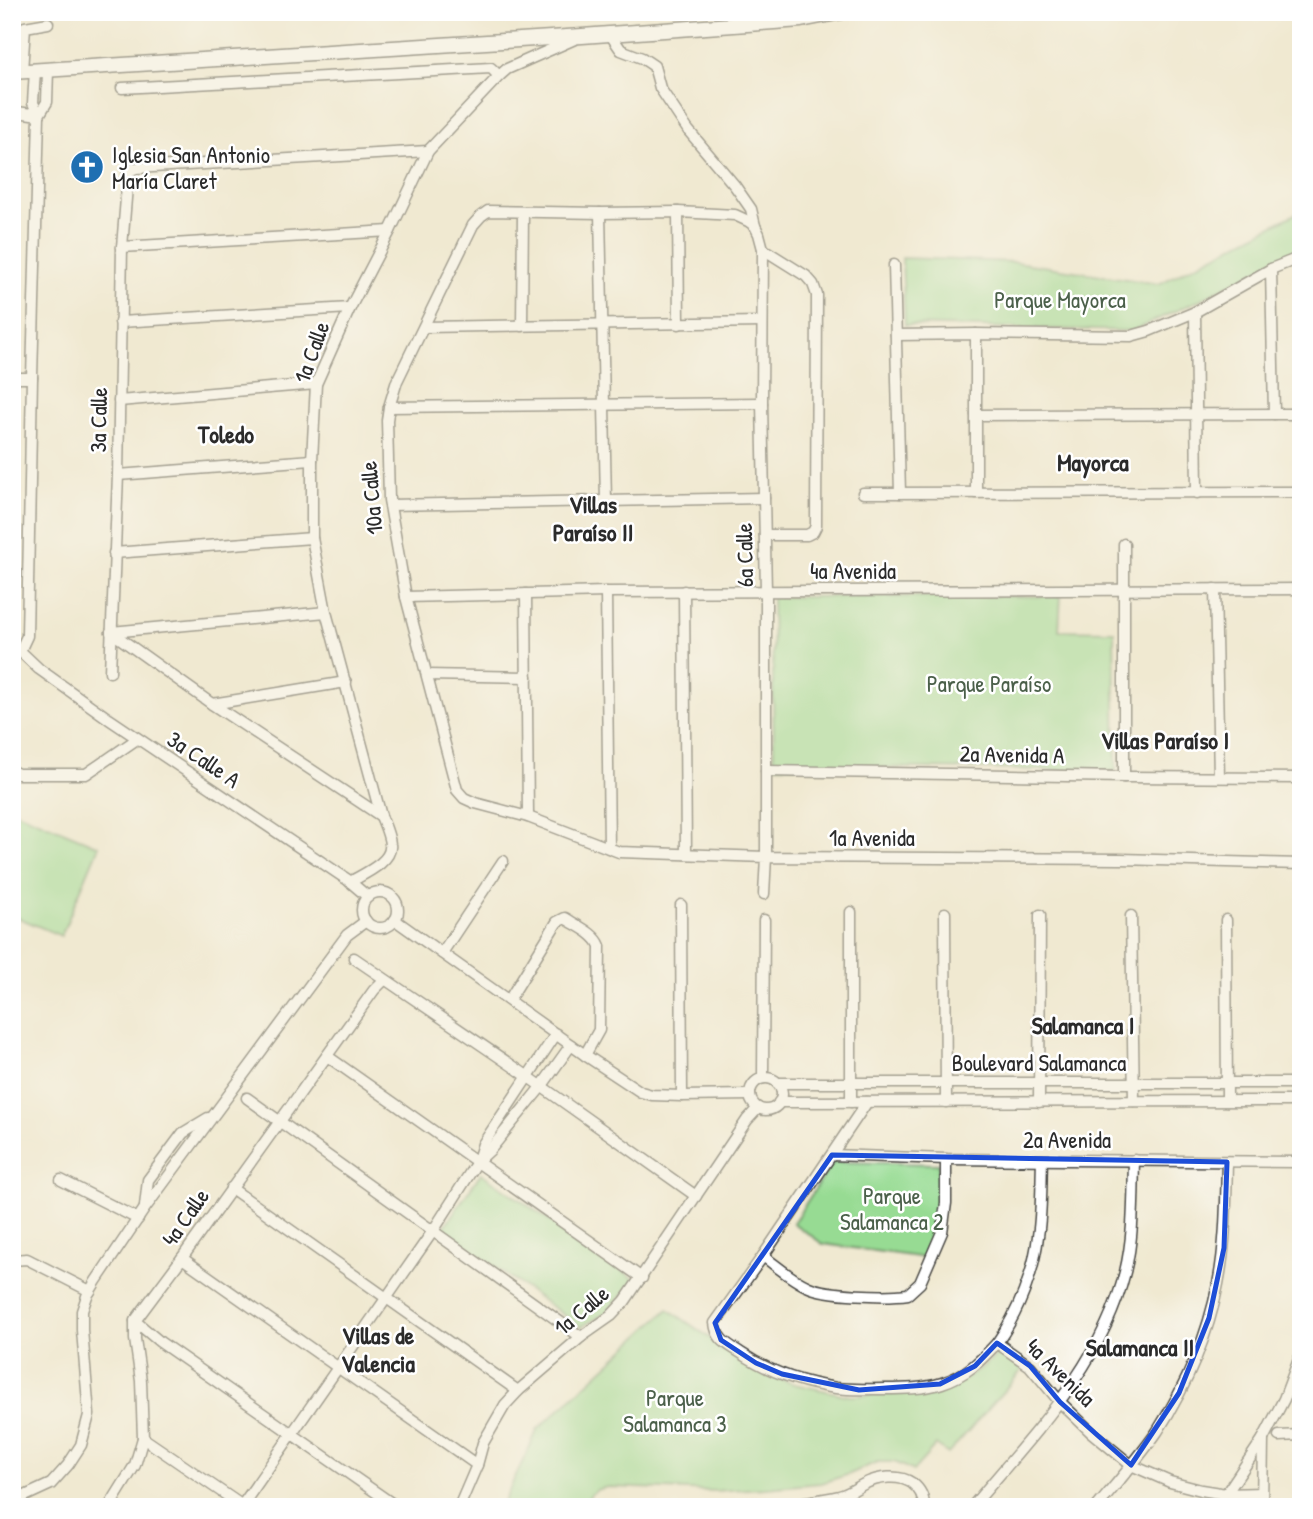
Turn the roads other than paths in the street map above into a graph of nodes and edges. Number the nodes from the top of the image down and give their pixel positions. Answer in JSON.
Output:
{"nodes":[{"id":1,"x":842,"y":12,"type":"edge"},
{"id":2,"x":48,"y":23,"type":"dead end"},
{"id":3,"x":610,"y":34,"type":"junction"},
{"id":4,"x":582,"y":36,"type":"junction"},
{"id":5,"x":29,"y":71,"type":"edge"},
{"id":6,"x":499,"y":76,"type":"junction"},
{"id":7,"x":122,"y":88,"type":"dead end"},
{"id":8,"x":12,"y":115,"type":"edge"},
{"id":9,"x":39,"y":115,"type":"junction"},
{"id":10,"x":428,"y":150,"type":"junction"},
{"id":11,"x":523,"y":212,"type":"junction"},
{"id":12,"x":678,"y":212,"type":"junction"},
{"id":13,"x":600,"y":213,"type":"junction"},
{"id":14,"x":752,"y":224,"type":"junction"},
{"id":15,"x":390,"y":231,"type":"junction"},
{"id":16,"x":122,"y":247,"type":"junction"},
{"id":17,"x":762,"y":249,"type":"junction"},
{"id":18,"x":1301,"y":257,"type":"edge"},
{"id":19,"x":894,"y":265,"type":"dead end"},
{"id":20,"x":1271,"y":269,"type":"junction"},
{"id":21,"x":350,"y":308,"type":"junction"},
{"id":22,"x":1195,"y":312,"type":"junction"},
{"id":23,"x":121,"y":322,"type":"junction"},
{"id":24,"x":762,"y":322,"type":"junction"},
{"id":25,"x":679,"y":324,"type":"junction"},
{"id":26,"x":603,"y":325,"type":"junction"},
{"id":27,"x":522,"y":326,"type":"junction"},
{"id":28,"x":424,"y":327,"type":"junction"},
{"id":29,"x":976,"y":334,"type":"junction"},
{"id":30,"x":896,"y":335,"type":"junction"},
{"id":31,"x":12,"y":378,"type":"edge"},
{"id":32,"x":32,"y":378,"type":"junction"},
{"id":33,"x":316,"y":384,"type":"junction"},
{"id":34,"x":119,"y":401,"type":"junction"},
{"id":35,"x":762,"y":403,"type":"junction"},
{"id":36,"x":604,"y":404,"type":"junction"},
{"id":37,"x":389,"y":407,"type":"junction"},
{"id":38,"x":1196,"y":413,"type":"junction"},
{"id":39,"x":1274,"y":414,"type":"junction"},
{"id":40,"x":1301,"y":414,"type":"edge"},
{"id":41,"x":976,"y":415,"type":"junction"},
{"id":42,"x":312,"y":460,"type":"junction"},
{"id":43,"x":118,"y":475,"type":"junction"},
{"id":44,"x":1197,"y":492,"type":"junction"},
{"id":45,"x":1301,"y":492,"type":"edge"},
{"id":46,"x":900,"y":493,"type":"junction"},
{"id":47,"x":976,"y":493,"type":"junction"},
{"id":48,"x":863,"y":494,"type":"dead end"},
{"id":49,"x":764,"y":498,"type":"junction"},
{"id":50,"x":606,"y":501,"type":"junction"},
{"id":51,"x":390,"y":505,"type":"junction"},
{"id":52,"x":765,"y":535,"type":"junction"},
{"id":53,"x":312,"y":538,"type":"junction"},
{"id":54,"x":1124,"y":544,"type":"dead end"},
{"id":55,"x":114,"y":553,"type":"junction"},
{"id":56,"x":1215,"y":589,"type":"junction"},
{"id":57,"x":1301,"y":589,"type":"edge"},
{"id":58,"x":1125,"y":590,"type":"junction"},
{"id":59,"x":766,"y":591,"type":"junction"},
{"id":60,"x":606,"y":592,"type":"junction"},
{"id":61,"x":684,"y":592,"type":"junction"},
{"id":62,"x":526,"y":594,"type":"junction"},
{"id":63,"x":405,"y":597,"type":"junction"},
{"id":64,"x":326,"y":612,"type":"junction"},
{"id":65,"x":111,"y":632,"type":"junction"},
{"id":66,"x":16,"y":653,"type":"edge"},
{"id":67,"x":110,"y":672,"type":"dead end"},
{"id":68,"x":428,"y":675,"type":"junction"},
{"id":69,"x":527,"y":677,"type":"junction"},
{"id":70,"x":345,"y":682,"type":"junction"},
{"id":71,"x":212,"y":704,"type":"junction"},
{"id":72,"x":137,"y":739,"type":"junction"},
{"id":73,"x":12,"y":771,"type":"edge"},
{"id":74,"x":765,"y":771,"type":"junction"},
{"id":75,"x":1124,"y":777,"type":"junction"},
{"id":76,"x":1219,"y":778,"type":"junction"},
{"id":77,"x":1301,"y":778,"type":"edge"},
{"id":78,"x":457,"y":790,"type":"joint"},
{"id":79,"x":381,"y":816,"type":"junction"},
{"id":80,"x":528,"y":817,"type":"junction"},
{"id":81,"x":609,"y":848,"type":"junction"},
{"id":82,"x":686,"y":854,"type":"junction"},
{"id":83,"x":766,"y":857,"type":"junction"},
{"id":84,"x":503,"y":861,"type":"dead end"},
{"id":85,"x":1301,"y":864,"type":"edge"},
{"id":86,"x":350,"y":881,"type":"junction"},
{"id":87,"x":764,"y":894,"type":"dead end"},
{"id":88,"x":368,"y":897,"type":"junction"},
{"id":89,"x":681,"y":905,"type":"dead end"},
{"id":90,"x":851,"y":912,"type":"dead end"},
{"id":91,"x":944,"y":913,"type":"dead end"},
{"id":92,"x":1040,"y":915,"type":"dead end"},
{"id":93,"x":1131,"y":916,"type":"dead end"},
{"id":94,"x":395,"y":920,"type":"junction"},
{"id":95,"x":764,"y":920,"type":"dead end"},
{"id":96,"x":1226,"y":920,"type":"dead end"},
{"id":97,"x":366,"y":921,"type":"junction"},
{"id":98,"x":442,"y":953,"type":"junction"},
{"id":99,"x":354,"y":958,"type":"dead end"},
{"id":100,"x":384,"y":980,"type":"junction"},
{"id":101,"x":509,"y":1000,"type":"junction"},
{"id":102,"x":556,"y":1034,"type":"junction"},
{"id":103,"x":571,"y":1045,"type":"junction"},
{"id":104,"x":584,"y":1055,"type":"junction"},
{"id":105,"x":327,"y":1056,"type":"junction"},
{"id":106,"x":527,"y":1077,"type":"junction"},
{"id":107,"x":763,"y":1078,"type":"junction"},
{"id":108,"x":777,"y":1083,"type":"junction"},
{"id":109,"x":851,"y":1083,"type":"junction"},
{"id":110,"x":946,"y":1083,"type":"junction"},
{"id":111,"x":1039,"y":1083,"type":"junction"},
{"id":112,"x":1133,"y":1083,"type":"junction"},
{"id":113,"x":1227,"y":1083,"type":"junction"},
{"id":114,"x":1301,"y":1083,"type":"edge"},
{"id":115,"x":541,"y":1087,"type":"junction"},
{"id":116,"x":750,"y":1095,"type":"junction"},
{"id":117,"x":682,"y":1096,"type":"junction"},
{"id":118,"x":247,"y":1098,"type":"dead end"},
{"id":119,"x":1134,"y":1101,"type":"junction"},
{"id":120,"x":1227,"y":1101,"type":"junction"},
{"id":121,"x":1301,"y":1101,"type":"edge"},
{"id":122,"x":779,"y":1102,"type":"junction"},
{"id":123,"x":851,"y":1102,"type":"junction"},
{"id":124,"x":867,"y":1102,"type":"junction"},
{"id":125,"x":946,"y":1102,"type":"junction"},
{"id":126,"x":1039,"y":1102,"type":"junction"},
{"id":127,"x":758,"y":1108,"type":"junction"},
{"id":128,"x":280,"y":1121,"type":"junction"},
{"id":129,"x":832,"y":1155,"type":"junction"},
{"id":130,"x":946,"y":1159,"type":"junction"},
{"id":131,"x":1042,"y":1160,"type":"junction"},
{"id":132,"x":1135,"y":1160,"type":"junction"},
{"id":133,"x":477,"y":1162,"type":"junction"},
{"id":134,"x":1227,"y":1162,"type":"junction"},
{"id":135,"x":1301,"y":1163,"type":"edge"},
{"id":136,"x":61,"y":1180,"type":"dead end"},
{"id":137,"x":231,"y":1188,"type":"junction"},
{"id":138,"x":695,"y":1196,"type":"junction"},
{"id":139,"x":138,"y":1219,"type":"junction"},
{"id":140,"x":433,"y":1231,"type":"junction"},
{"id":141,"x":763,"y":1256,"type":"junction"},
{"id":142,"x":182,"y":1258,"type":"junction"},
{"id":143,"x":12,"y":1260,"type":"edge"},
{"id":144,"x":642,"y":1278,"type":"junction"},
{"id":145,"x":90,"y":1291,"type":"junction"},
{"id":146,"x":386,"y":1297,"type":"junction"},
{"id":147,"x":135,"y":1321,"type":"junction"},
{"id":148,"x":581,"y":1337,"type":"junction"},
{"id":149,"x":135,"y":1339,"type":"junction"},
{"id":150,"x":160,"y":1342,"type":"junction"},
{"id":151,"x":998,"y":1343,"type":"junction"},
{"id":152,"x":1301,"y":1354,"type":"edge"},
{"id":153,"x":338,"y":1367,"type":"junction"},
{"id":154,"x":518,"y":1391,"type":"junction"},
{"id":155,"x":1060,"y":1402,"type":"junction"},
{"id":156,"x":292,"y":1433,"type":"junction"},
{"id":157,"x":1301,"y":1435,"type":"edge"},
{"id":158,"x":1279,"y":1436,"type":"dead end"},
{"id":159,"x":143,"y":1438,"type":"junction"},
{"id":160,"x":1264,"y":1439,"type":"junction"},
{"id":161,"x":477,"y":1465,"type":"junction"},
{"id":162,"x":1131,"y":1465,"type":"junction"},
{"id":163,"x":1262,"y":1493,"type":"junction"},
{"id":164,"x":1226,"y":1494,"type":"junction"},
{"id":165,"x":842,"y":1501,"type":"edge"},
{"id":166,"x":12,"y":1502,"type":"edge"},
{"id":167,"x":242,"y":1506,"type":"edge"},
{"id":168,"x":109,"y":1507,"type":"edge"},
{"id":169,"x":397,"y":1507,"type":"edge"},
{"id":170,"x":459,"y":1507,"type":"edge"},
{"id":171,"x":774,"y":1507,"type":"edge"},
{"id":172,"x":925,"y":1507,"type":"edge"},
{"id":173,"x":972,"y":1507,"type":"edge"},
{"id":174,"x":1097,"y":1507,"type":"edge"},
{"id":175,"x":1262,"y":1507,"type":"edge"}],
"edges":[{"from":1,"to":3,"type":"street"},
{"from":2,"to":5,"type":"street"},
{"from":3,"to":4,"type":"street"},
{"from":3,"to":14,"type":"street","name":"6a Calle"},
{"from":4,"to":5,"type":"street"},
{"from":4,"to":6,"type":"street","name":"1a Calle"},
{"from":5,"to":9,"type":"street"},
{"from":6,"to":7,"type":"street"},
{"from":6,"to":10,"type":"street","name":"1a Calle"},
{"from":8,"to":9,"type":"street"},
{"from":9,"to":32,"type":"street"},
{"from":10,"to":15,"type":"street","name":"1a Calle"},
{"from":10,"to":16,"type":"street","name":"3a Calle"},
{"from":11,"to":13,"type":"street"},
{"from":11,"to":27,"type":"street"},
{"from":11,"to":28,"type":"street","name":"10a Calle"},
{"from":12,"to":13,"type":"street"},
{"from":12,"to":14,"type":"street"},
{"from":12,"to":25,"type":"street"},
{"from":13,"to":26,"type":"street"},
{"from":14,"to":17,"type":"street","name":"6a Calle"},
{"from":15,"to":16,"type":"street"},
{"from":15,"to":21,"type":"street","name":"1a Calle"},
{"from":16,"to":23,"type":"street","name":"3a Calle"},
{"from":17,"to":24,"type":"street","name":"6a Calle"},
{"from":17,"to":52,"type":"street"},
{"from":18,"to":20,"type":"street"},
{"from":19,"to":30,"type":"street"},
{"from":20,"to":22,"type":"street"},
{"from":20,"to":39,"type":"street"},
{"from":21,"to":23,"type":"street"},
{"from":21,"to":33,"type":"street","name":"1a Calle"},
{"from":22,"to":29,"type":"street"},
{"from":22,"to":38,"type":"street"},
{"from":23,"to":34,"type":"street","name":"3a Calle"},
{"from":24,"to":25,"type":"street"},
{"from":24,"to":35,"type":"street","name":"6a Calle"},
{"from":25,"to":26,"type":"street"},
{"from":26,"to":27,"type":"street"},
{"from":26,"to":36,"type":"street"},
{"from":27,"to":28,"type":"street"},
{"from":28,"to":37,"type":"street","name":"10a Calle"},
{"from":29,"to":30,"type":"street"},
{"from":29,"to":41,"type":"street"},
{"from":30,"to":46,"type":"street"},
{"from":31,"to":32,"type":"street"},
{"from":32,"to":66,"type":"street"},
{"from":33,"to":34,"type":"street"},
{"from":33,"to":42,"type":"street","name":"1a Calle"},
{"from":34,"to":43,"type":"street","name":"3a Calle"},
{"from":35,"to":36,"type":"street"},
{"from":35,"to":49,"type":"street","name":"6a Calle"},
{"from":36,"to":37,"type":"street"},
{"from":36,"to":50,"type":"street"},
{"from":37,"to":51,"type":"street","name":"10a Calle"},
{"from":38,"to":39,"type":"street"},
{"from":38,"to":41,"type":"street"},
{"from":38,"to":44,"type":"street"},
{"from":39,"to":40,"type":"street"},
{"from":41,"to":47,"type":"street"},
{"from":42,"to":43,"type":"street"},
{"from":42,"to":53,"type":"street","name":"1a Calle"},
{"from":43,"to":55,"type":"street","name":"3a Calle"},
{"from":44,"to":45,"type":"street"},
{"from":44,"to":47,"type":"street"},
{"from":46,"to":47,"type":"street"},
{"from":46,"to":48,"type":"street"},
{"from":49,"to":50,"type":"street"},
{"from":49,"to":52,"type":"street","name":"6a Calle"},
{"from":50,"to":51,"type":"street"},
{"from":51,"to":63,"type":"street","name":"10a Calle"},
{"from":52,"to":59,"type":"street","name":"6a Calle"},
{"from":53,"to":55,"type":"street"},
{"from":53,"to":64,"type":"street","name":"1a Calle"},
{"from":54,"to":58,"type":"street"},
{"from":55,"to":65,"type":"street","name":"3a Calle"},
{"from":56,"to":57,"type":"street","name":"4a Avenida"},
{"from":56,"to":58,"type":"street","name":"4a Avenida"},
{"from":56,"to":76,"type":"street"},
{"from":58,"to":59,"type":"street","name":"4a Avenida"},
{"from":58,"to":75,"type":"street"},
{"from":59,"to":61,"type":"street","name":"4a Avenida"},
{"from":59,"to":74,"type":"street","name":"6a Calle"},
{"from":60,"to":61,"type":"street","name":"4a Avenida"},
{"from":60,"to":62,"type":"street","name":"4a Avenida"},
{"from":60,"to":81,"type":"street"},
{"from":61,"to":82,"type":"street"},
{"from":62,"to":63,"type":"street","name":"4a Avenida"},
{"from":62,"to":69,"type":"street"},
{"from":63,"to":68,"type":"street","name":"10a Calle"},
{"from":64,"to":65,"type":"street"},
{"from":64,"to":70,"type":"street","name":"1a Calle"},
{"from":65,"to":67,"type":"street","name":"3a Calle"},
{"from":65,"to":71,"type":"street"},
{"from":66,"to":72,"type":"street","name":"3a Calle A"},
{"from":68,"to":69,"type":"street"},
{"from":68,"to":78,"type":"street","name":"10a Calle"},
{"from":69,"to":80,"type":"street"},
{"from":70,"to":71,"type":"street"},
{"from":70,"to":79,"type":"street","name":"1a Calle"},
{"from":71,"to":79,"type":"street"},
{"from":72,"to":73,"type":"street"},
{"from":72,"to":86,"type":"street","name":"3a Calle A"},
{"from":74,"to":75,"type":"street","name":"2a Avenida A"},
{"from":74,"to":83,"type":"street","name":"6a Calle"},
{"from":75,"to":76,"type":"street","name":"2a Avenida A"},
{"from":76,"to":77,"type":"street","name":"2a Avenida A"},
{"from":78,"to":80,"type":"street","name":"1a Avenida"},
{"from":79,"to":86,"type":"street","name":"1a Calle"},
{"from":80,"to":81,"type":"street","name":"1a Avenida"},
{"from":81,"to":82,"type":"street","name":"1a Avenida"},
{"from":82,"to":83,"type":"street","name":"1a Avenida"},
{"from":83,"to":85,"type":"street","name":"1a Avenida"},
{"from":83,"to":87,"type":"street","name":"6a Calle"},
{"from":84,"to":98,"type":"street"},
{"from":86,"to":88,"type":"street","name":"3a Calle A"},
{"from":88,"to":94,"type":"street"},
{"from":88,"to":97,"type":"street"},
{"from":89,"to":117,"type":"street"},
{"from":90,"to":109,"type":"street"},
{"from":91,"to":110,"type":"street"},
{"from":92,"to":111,"type":"street"},
{"from":93,"to":112,"type":"street"},
{"from":94,"to":97,"type":"street"},
{"from":94,"to":98,"type":"street"},
{"from":95,"to":107,"type":"street"},
{"from":96,"to":113,"type":"street"},
{"from":97,"to":139,"type":"street"},
{"from":98,"to":101,"type":"street"},
{"from":99,"to":100,"type":"street"},
{"from":100,"to":105,"type":"street","name":"4a Calle"},
{"from":100,"to":106,"type":"street"},
{"from":101,"to":102,"type":"street"},
{"from":101,"to":104,"type":"street"},
{"from":102,"to":103,"type":"street"},
{"from":102,"to":106,"type":"street"},
{"from":103,"to":104,"type":"street"},
{"from":103,"to":115,"type":"street"},
{"from":104,"to":117,"type":"street"},
{"from":105,"to":128,"type":"street","name":"4a Calle"},
{"from":105,"to":133,"type":"street"},
{"from":106,"to":115,"type":"street"},
{"from":106,"to":133,"type":"street"},
{"from":107,"to":108,"type":"street"},
{"from":107,"to":116,"type":"street"},
{"from":108,"to":109,"type":"street","name":"Boulevard Salamanca"},
{"from":108,"to":122,"type":"street"},
{"from":109,"to":110,"type":"street","name":"Boulevard Salamanca"},
{"from":109,"to":123,"type":"street"},
{"from":110,"to":111,"type":"street","name":"Boulevard Salamanca"},
{"from":110,"to":125,"type":"street"},
{"from":111,"to":112,"type":"street","name":"Boulevard Salamanca"},
{"from":111,"to":126,"type":"street"},
{"from":112,"to":113,"type":"street","name":"Boulevard Salamanca"},
{"from":112,"to":119,"type":"street"},
{"from":113,"to":114,"type":"street","name":"Boulevard Salamanca"},
{"from":113,"to":120,"type":"street"},
{"from":115,"to":133,"type":"street"},
{"from":115,"to":138,"type":"street"},
{"from":116,"to":117,"type":"street"},
{"from":116,"to":127,"type":"street"},
{"from":118,"to":128,"type":"street"},
{"from":119,"to":120,"type":"street","name":"Boulevard Salamanca"},
{"from":119,"to":126,"type":"street","name":"Boulevard Salamanca"},
{"from":120,"to":121,"type":"street","name":"Boulevard Salamanca"},
{"from":122,"to":123,"type":"street","name":"Boulevard Salamanca"},
{"from":122,"to":127,"type":"street"},
{"from":123,"to":124,"type":"street","name":"Boulevard Salamanca"},
{"from":124,"to":125,"type":"street","name":"Boulevard Salamanca"},
{"from":124,"to":129,"type":"street"},
{"from":125,"to":126,"type":"street","name":"Boulevard Salamanca"},
{"from":127,"to":138,"type":"street","name":"1a Calle"},
{"from":128,"to":137,"type":"street","name":"4a Calle"},
{"from":128,"to":140,"type":"street"},
{"from":129,"to":130,"type":"street","name":"2a Avenida"},
{"from":129,"to":141,"type":"street"},
{"from":130,"to":131,"type":"street","name":"2a Avenida"},
{"from":130,"to":141,"type":"street"},
{"from":131,"to":132,"type":"street","name":"2a Avenida"},
{"from":131,"to":151,"type":"street"},
{"from":132,"to":134,"type":"street","name":"2a Avenida"},
{"from":132,"to":155,"type":"street"},
{"from":133,"to":140,"type":"street"},
{"from":133,"to":144,"type":"street"},
{"from":134,"to":135,"type":"street","name":"2a Avenida"},
{"from":134,"to":162,"type":"street"},
{"from":136,"to":139,"type":"street"},
{"from":137,"to":142,"type":"street","name":"4a Calle"},
{"from":137,"to":146,"type":"street"},
{"from":138,"to":144,"type":"street","name":"1a Calle"},
{"from":139,"to":145,"type":"street"},
{"from":140,"to":146,"type":"street"},
{"from":140,"to":148,"type":"street"},
{"from":141,"to":151,"type":"street","name":"4a Avenida"},
{"from":142,"to":147,"type":"street","name":"4a Calle"},
{"from":142,"to":153,"type":"street"},
{"from":143,"to":145,"type":"street"},
{"from":144,"to":148,"type":"street","name":"1a Calle"},
{"from":145,"to":166,"type":"street"},
{"from":146,"to":153,"type":"street"},
{"from":146,"to":154,"type":"street"},
{"from":147,"to":149,"type":"street"},
{"from":147,"to":150,"type":"street"},
{"from":148,"to":154,"type":"street","name":"1a Calle"},
{"from":149,"to":150,"type":"street"},
{"from":149,"to":159,"type":"street"},
{"from":150,"to":156,"type":"street"},
{"from":151,"to":155,"type":"street","name":"4a Avenida"},
{"from":152,"to":160,"type":"street"},
{"from":153,"to":156,"type":"street"},
{"from":153,"to":161,"type":"street"},
{"from":154,"to":161,"type":"street","name":"1a Calle"},
{"from":155,"to":162,"type":"street","name":"4a Avenida"},
{"from":155,"to":173,"type":"street"},
{"from":156,"to":167,"type":"street"},
{"from":156,"to":169,"type":"street"},
{"from":157,"to":158,"type":"street"},
{"from":159,"to":167,"type":"street"},
{"from":159,"to":168,"type":"street"},
{"from":160,"to":163,"type":"street"},
{"from":160,"to":164,"type":"street"},
{"from":161,"to":170,"type":"street","name":"1a Calle"},
{"from":162,"to":164,"type":"street","name":"4a Avenida"},
{"from":162,"to":174,"type":"street"},
{"from":163,"to":164,"type":"street","name":"4a Avenida"},
{"from":163,"to":175,"type":"street"},
{"from":165,"to":171,"type":"street"},
{"from":165,"to":172,"type":"street"}]}
